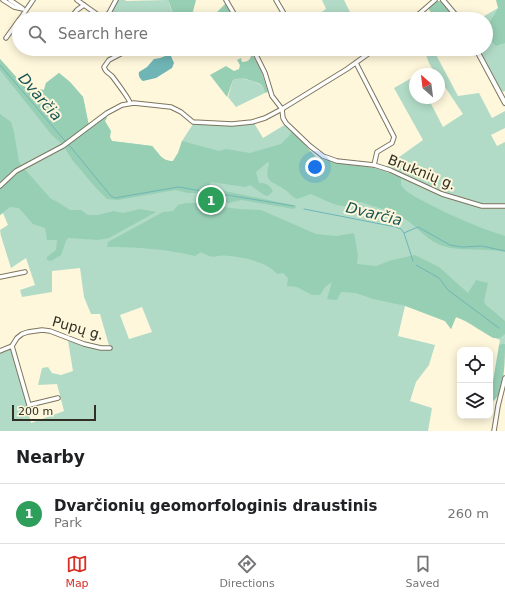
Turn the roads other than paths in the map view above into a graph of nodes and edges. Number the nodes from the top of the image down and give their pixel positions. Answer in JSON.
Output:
{"nodes":[{"id":1,"x":3,"y":0,"type":"edge"},
{"id":2,"x":10,"y":0,"type":"edge"},
{"id":3,"x":33,"y":0,"type":"edge"},
{"id":4,"x":77,"y":0,"type":"edge"},
{"id":5,"x":116,"y":0,"type":"edge"},
{"id":6,"x":226,"y":0,"type":"edge"},
{"id":7,"x":276,"y":0,"type":"edge"},
{"id":8,"x":435,"y":0,"type":"edge"},
{"id":9,"x":443,"y":0,"type":"edge"},
{"id":10,"x":84,"y":5,"type":"junction"},
{"id":11,"x":25,"y":10,"type":"junction"},
{"id":12,"x":75,"y":12,"type":"edge"},
{"id":13,"x":93,"y":12,"type":"edge"},
{"id":14,"x":110,"y":12,"type":"edge"},
{"id":15,"x":233,"y":12,"type":"edge"},
{"id":16,"x":283,"y":12,"type":"edge"},
{"id":17,"x":421,"y":12,"type":"edge"},
{"id":18,"x":453,"y":12,"type":"edge"},
{"id":19,"x":12,"y":30,"type":"edge"},
{"id":20,"x":6,"y":38,"type":"dead end"},
{"id":21,"x":118,"y":56,"type":"edge"},
{"id":22,"x":256,"y":56,"type":"edge"},
{"id":23,"x":366,"y":56,"type":"edge"},
{"id":24,"x":480,"y":56,"type":"edge"},
{"id":25,"x":356,"y":63,"type":"junction"},
{"id":26,"x":130,"y":103,"type":"junction"},
{"id":27,"x":505,"y":103,"type":"edge"},
{"id":28,"x":282,"y":109,"type":"junction"},
{"id":29,"x":374,"y":165,"type":"junction"},
{"id":30,"x":0,"y":186,"type":"edge"},
{"id":31,"x":505,"y":206,"type":"edge"},
{"id":32,"x":25,"y":272,"type":"dead end"},
{"id":33,"x":0,"y":277,"type":"edge"},
{"id":34,"x":12,"y":346,"type":"junction"},
{"id":35,"x":110,"y":348,"type":"dead end"},
{"id":36,"x":0,"y":351,"type":"edge"},
{"id":37,"x":505,"y":378,"type":"edge"},
{"id":38,"x":58,"y":398,"type":"dead end"},
{"id":39,"x":494,"y":431,"type":"edge"}],
"edges":[{"from":1,"to":11,"type":"street"},
{"from":2,"to":11,"type":"street"},
{"from":3,"to":11,"type":"street"},
{"from":4,"to":10,"type":"street"},
{"from":5,"to":14,"type":"street"},
{"from":6,"to":15,"type":"street"},
{"from":7,"to":16,"type":"street"},
{"from":8,"to":17,"type":"street"},
{"from":9,"to":18,"type":"main road"},
{"from":10,"to":12,"type":"street"},
{"from":10,"to":13,"type":"street"},
{"from":19,"to":20,"type":"street"},
{"from":21,"to":26,"type":"street"},
{"from":22,"to":28,"type":"street","name":"Bruknių g."},
{"from":23,"to":25,"type":"street"},
{"from":24,"to":27,"type":"main road"},
{"from":25,"to":28,"type":"street"},
{"from":25,"to":29,"type":"street"},
{"from":26,"to":28,"type":"street"},
{"from":26,"to":30,"type":"street"},
{"from":28,"to":29,"type":"street","name":"Bruknių g."},
{"from":29,"to":31,"type":"street","name":"Bruknių g."},
{"from":32,"to":33,"type":"street"},
{"from":34,"to":35,"type":"street","name":"Pupų g."},
{"from":34,"to":36,"type":"street","name":"Pupų g."},
{"from":34,"to":38,"type":"street"},
{"from":37,"to":39,"type":"street"}]}
